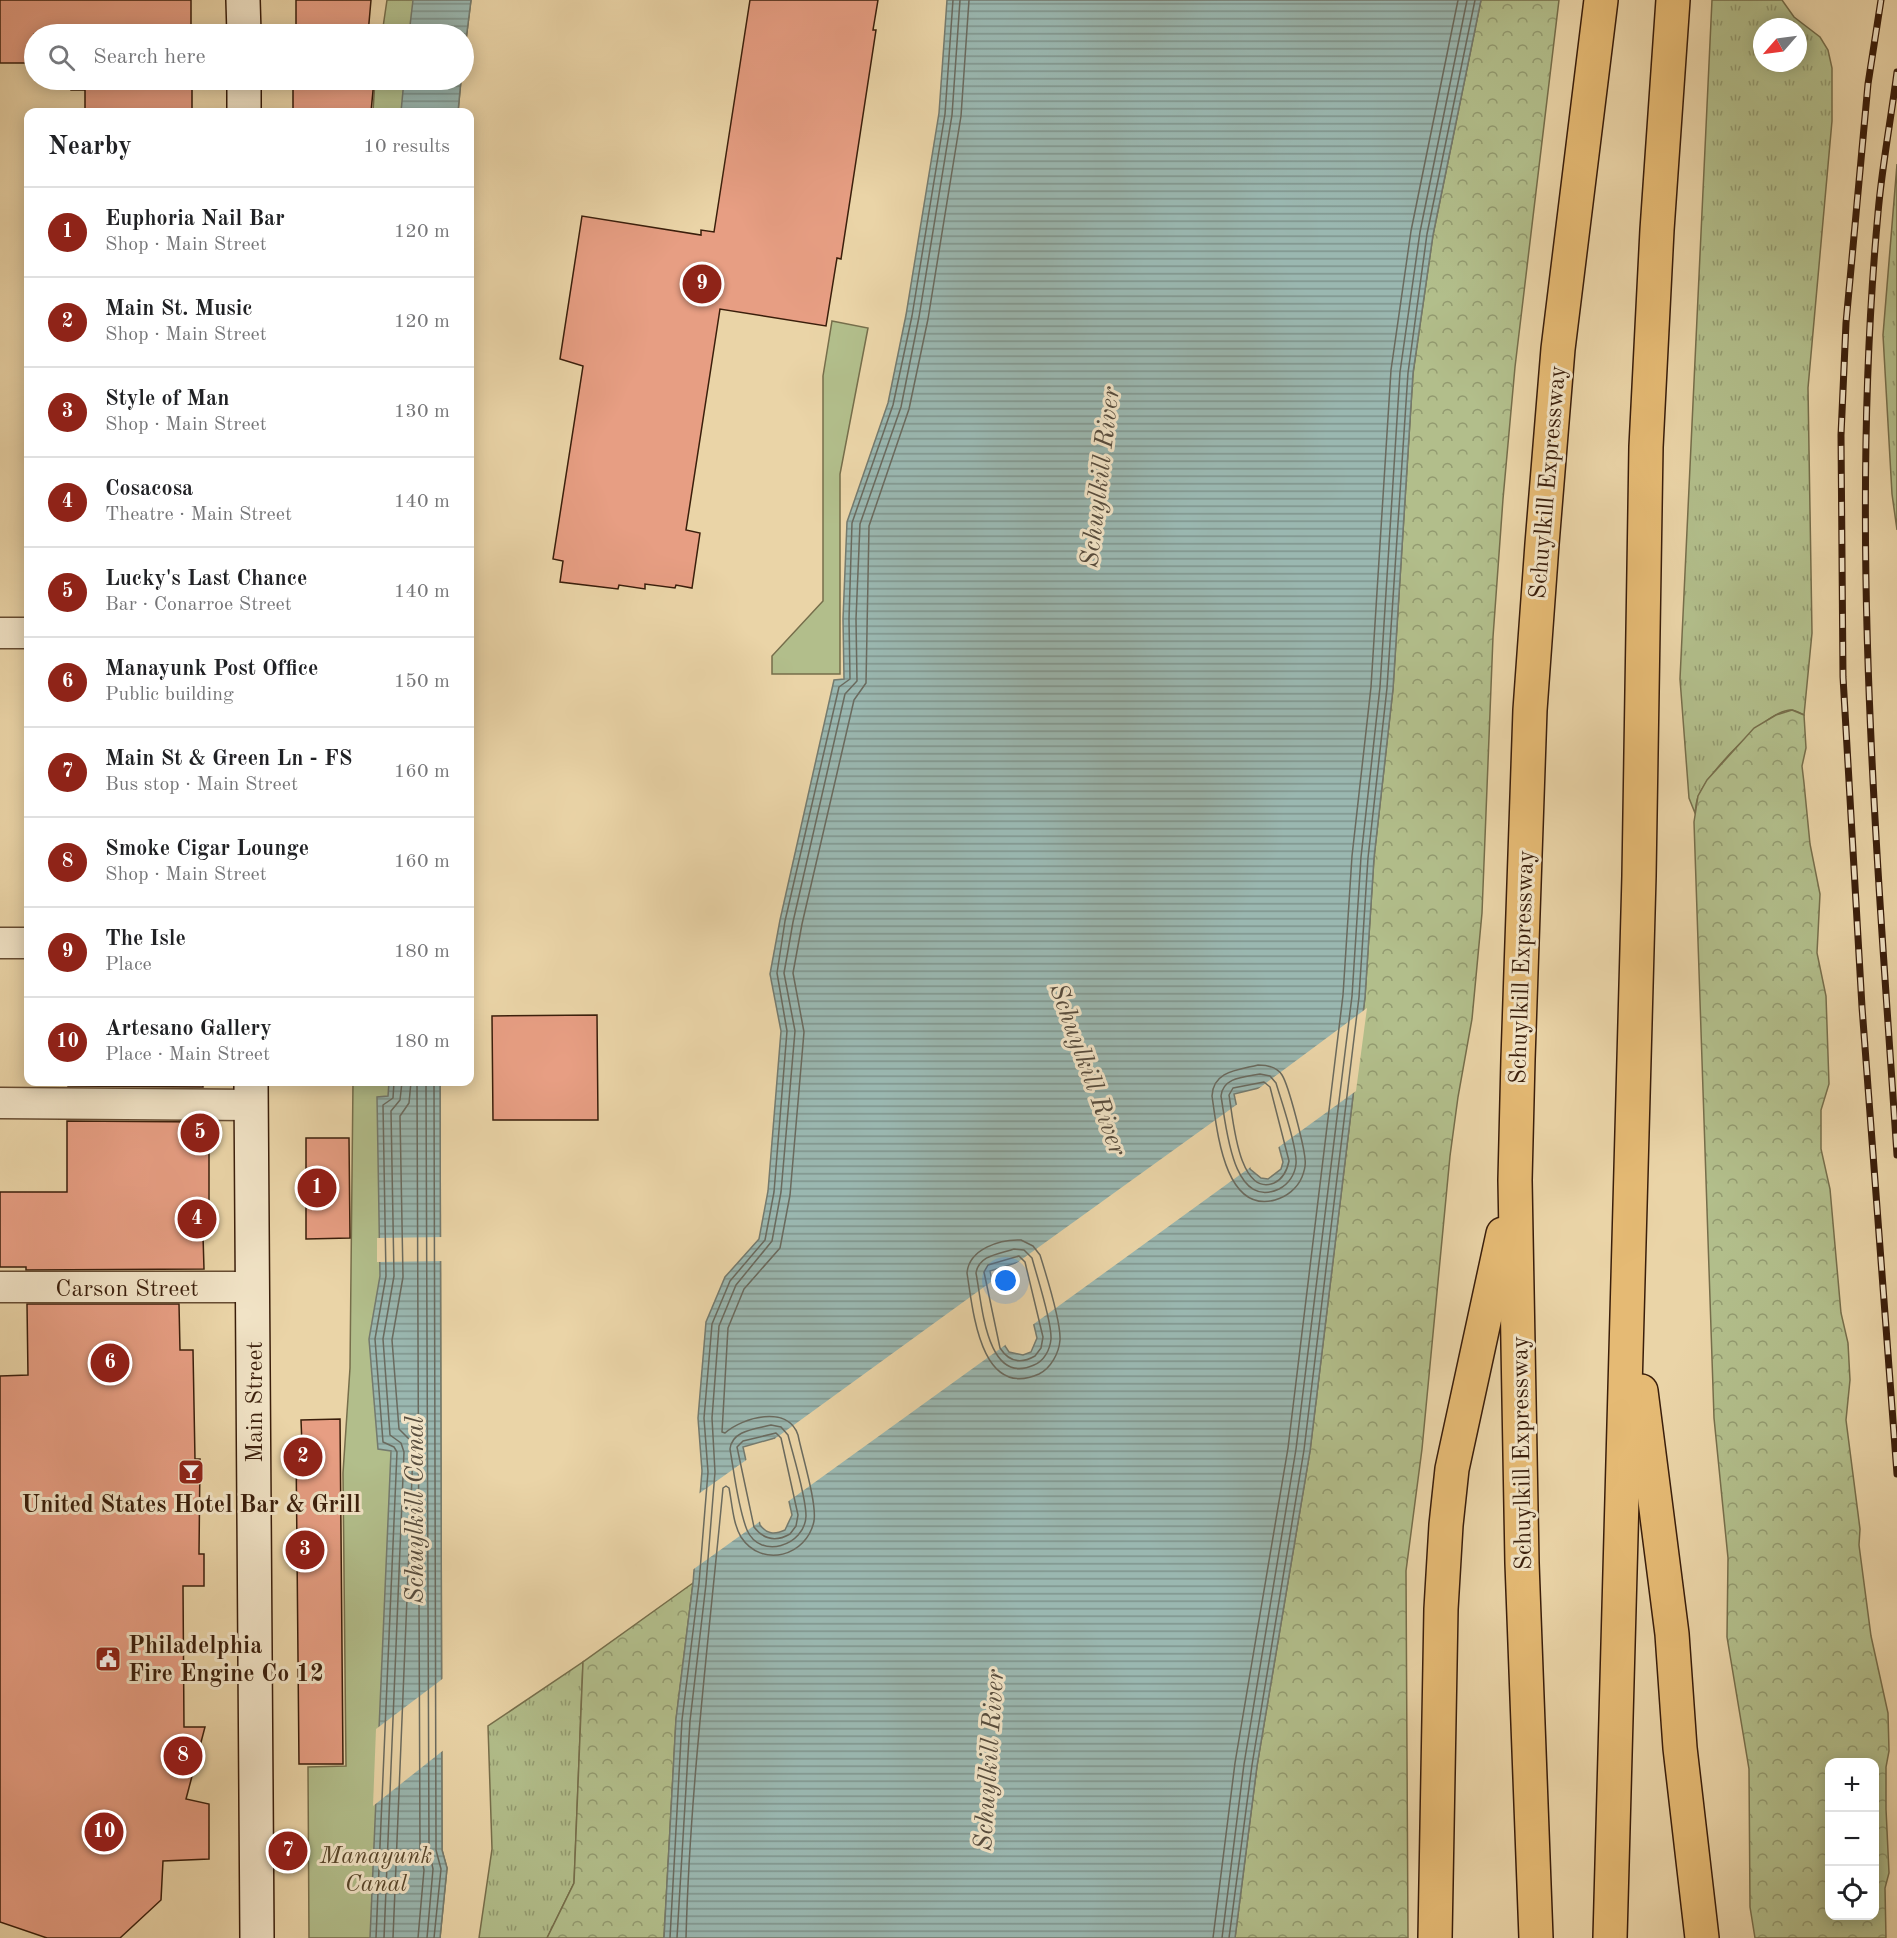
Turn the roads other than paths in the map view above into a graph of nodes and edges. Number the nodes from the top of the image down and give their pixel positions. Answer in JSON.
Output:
{"nodes":[{"id":1,"x":243,"y":0,"type":"edge"},
{"id":2,"x":1601,"y":0,"type":"edge"},
{"id":3,"x":1673,"y":0,"type":"edge"},
{"id":4,"x":244,"y":24,"type":"edge"},
{"id":5,"x":244,"y":90,"type":"edge"},
{"id":6,"x":244,"y":108,"type":"edge"},
{"id":7,"x":0,"y":633,"type":"edge"},
{"id":8,"x":24,"y":633,"type":"edge"},
{"id":9,"x":0,"y":943,"type":"edge"},
{"id":10,"x":24,"y":943,"type":"edge"},
{"id":11,"x":251,"y":1093,"type":"edge"},
{"id":12,"x":0,"y":1103,"type":"edge"},
{"id":13,"x":1515,"y":1180,"type":"junction"},
{"id":14,"x":0,"y":1287,"type":"edge"},
{"id":15,"x":253,"y":1287,"type":"junction"},
{"id":16,"x":1628,"y":1292,"type":"junction"},
{"id":17,"x":257,"y":1938,"type":"edge"},
{"id":18,"x":1435,"y":1938,"type":"edge"},
{"id":19,"x":1536,"y":1938,"type":"edge"},
{"id":20,"x":1610,"y":1938,"type":"edge"},
{"id":21,"x":1702,"y":1938,"type":"edge"}],
"edges":[{"from":1,"to":4,"type":"street"},
{"from":2,"to":13,"type":"highway","name":"Schuylkill Expressway"},
{"from":3,"to":16,"type":"highway"},
{"from":5,"to":6,"type":"street"},
{"from":7,"to":8,"type":"street"},
{"from":9,"to":10,"type":"street"},
{"from":11,"to":12,"type":"street"},
{"from":11,"to":15,"type":"street","name":"Main Street"},
{"from":13,"to":18,"type":"highway"},
{"from":13,"to":19,"type":"highway","name":"Schuylkill Expressway"},
{"from":14,"to":15,"type":"street","name":"Carson Street"},
{"from":15,"to":17,"type":"street","name":"Main Street"},
{"from":16,"to":20,"type":"highway"},
{"from":16,"to":21,"type":"highway"}]}
